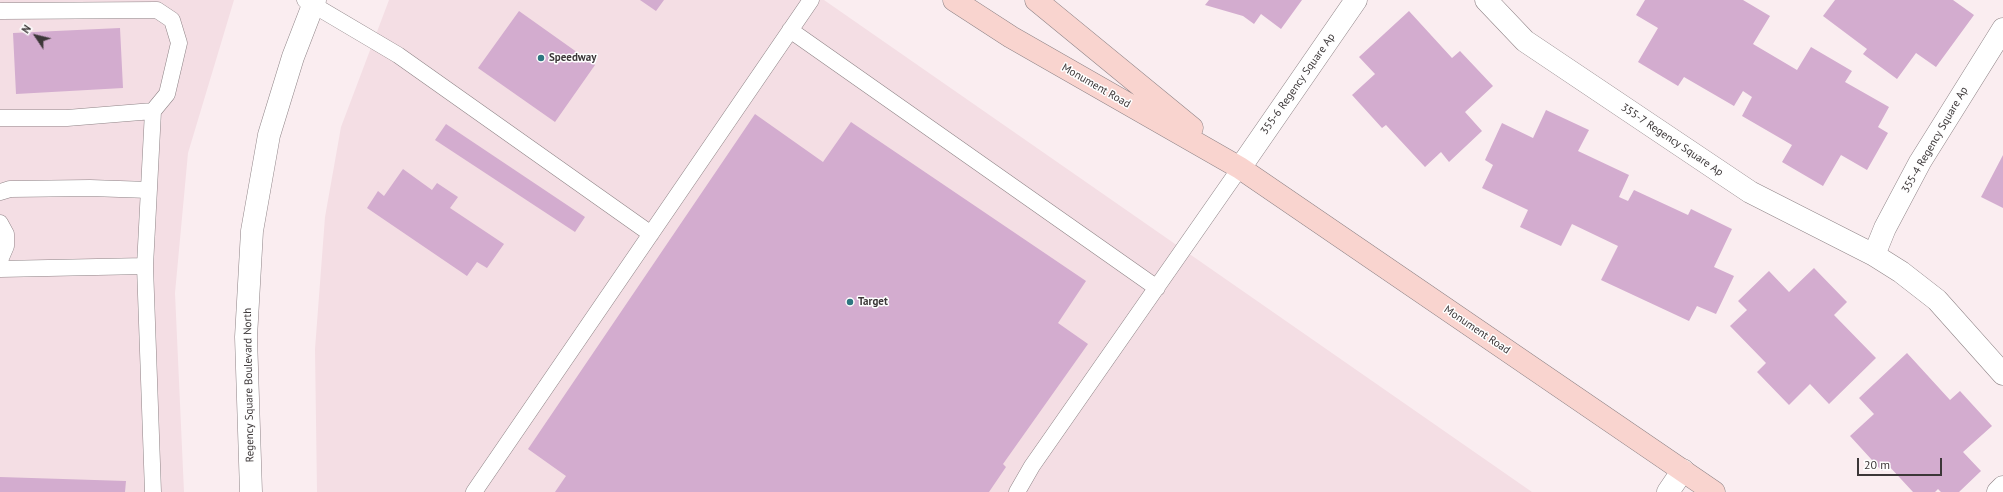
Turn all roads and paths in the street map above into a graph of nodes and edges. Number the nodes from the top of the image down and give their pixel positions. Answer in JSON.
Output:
{"nodes":[{"id":1,"x":811,"y":0,"type":"edge"},
{"id":2,"x":954,"y":0,"type":"edge"},
{"id":3,"x":1036,"y":0,"type":"edge"},
{"id":4,"x":1356,"y":0,"type":"edge"},
{"id":5,"x":1486,"y":0,"type":"edge"},
{"id":6,"x":311,"y":1,"type":"edge"},
{"id":7,"x":84,"y":5,"type":"edge"},
{"id":8,"x":0,"y":11,"type":"edge"},
{"id":9,"x":2003,"y":29,"type":"edge"},
{"id":10,"x":790,"y":30,"type":"junction"},
{"id":11,"x":153,"y":111,"type":"junction"},
{"id":12,"x":0,"y":118,"type":"edge"},
{"id":13,"x":1240,"y":168,"type":"junction"},
{"id":14,"x":5,"y":190,"type":"edge"},
{"id":15,"x":149,"y":190,"type":"junction"},
{"id":16,"x":0,"y":223,"type":"edge"},
{"id":17,"x":651,"y":234,"type":"junction"},
{"id":18,"x":1874,"y":255,"type":"junction"},
{"id":19,"x":0,"y":260,"type":"edge"},
{"id":20,"x":145,"y":266,"type":"junction"},
{"id":21,"x":0,"y":269,"type":"edge"},
{"id":22,"x":1157,"y":288,"type":"junction"},
{"id":23,"x":2003,"y":374,"type":"edge"},
{"id":24,"x":1683,"y":470,"type":"junction"},
{"id":25,"x":2003,"y":487,"type":"edge"},
{"id":26,"x":153,"y":492,"type":"edge"},
{"id":27,"x":252,"y":492,"type":"edge"},
{"id":28,"x":474,"y":492,"type":"edge"},
{"id":29,"x":1017,"y":492,"type":"edge"},
{"id":30,"x":1668,"y":492,"type":"edge"},
{"id":31,"x":1714,"y":492,"type":"edge"},
{"id":32,"x":1998,"y":492,"type":"edge"}],
"edges":[{"from":1,"to":10,"type":"lane"},
{"from":2,"to":13,"type":"main road","name":"Monument Road"},
{"from":3,"to":13,"type":"main road","name":"Monument Road"},
{"from":4,"to":13,"type":"street","name":"355-6 Regency Square Ap"},
{"from":5,"to":18,"type":"street","name":"355-7 Regency Square Ap"},
{"from":6,"to":17,"type":"lane"},
{"from":6,"to":27,"type":"street","name":"Regency Square Boulevard North"},
{"from":7,"to":8,"type":"lane"},
{"from":7,"to":11,"type":"lane"},
{"from":9,"to":18,"type":"street","name":"355-4 Regency Square Ap"},
{"from":10,"to":17,"type":"lane"},
{"from":10,"to":22,"type":"lane"},
{"from":11,"to":12,"type":"lane"},
{"from":11,"to":15,"type":"lane"},
{"from":13,"to":22,"type":"lane"},
{"from":13,"to":24,"type":"main road","name":"Monument Road"},
{"from":14,"to":15,"type":"lane"},
{"from":15,"to":20,"type":"lane"},
{"from":16,"to":19,"type":"lane"},
{"from":17,"to":28,"type":"lane"},
{"from":18,"to":23,"type":"street","name":"355-7 Regency Square Ap"},
{"from":20,"to":21,"type":"lane"},
{"from":20,"to":26,"type":"lane"},
{"from":22,"to":29,"type":"lane"},
{"from":24,"to":30,"type":"street"},
{"from":24,"to":31,"type":"main road","name":"Monument Road"},
{"from":25,"to":32,"type":"street"}]}
